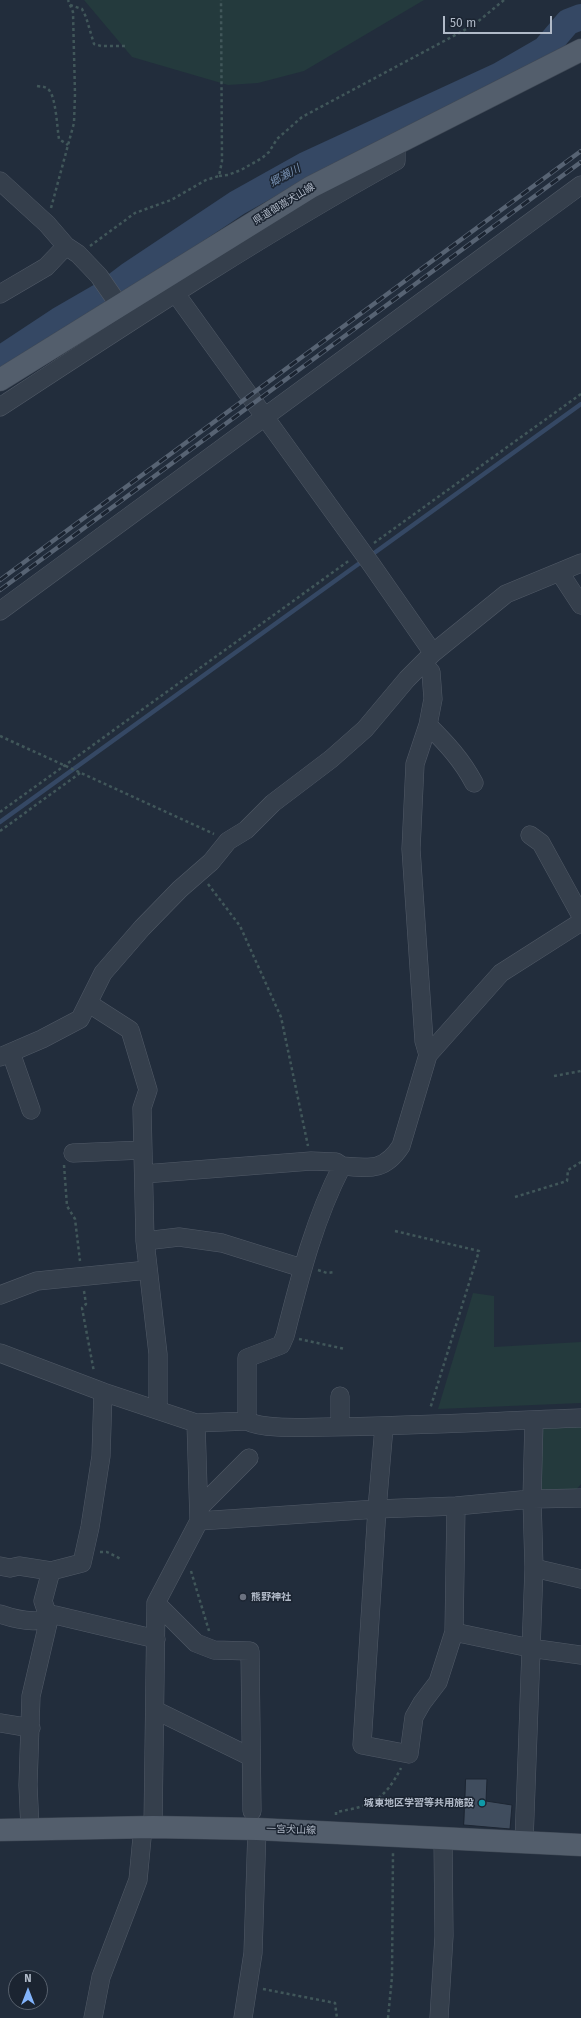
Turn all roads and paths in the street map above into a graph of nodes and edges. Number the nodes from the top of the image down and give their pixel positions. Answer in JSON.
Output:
{"nodes":[{"id":1,"x":68,"y":0,"type":"edge"},
{"id":2,"x":221,"y":0,"type":"edge"},
{"id":3,"x":504,"y":0,"type":"edge"},
{"id":4,"x":70,"y":5,"type":"junction"},
{"id":5,"x":126,"y":46,"type":"dead end"},
{"id":6,"x":581,"y":50,"type":"edge"},
{"id":7,"x":37,"y":86,"type":"dead end"},
{"id":8,"x":68,"y":145,"type":"junction"},
{"id":9,"x":219,"y":176,"type":"junction"},
{"id":10,"x":0,"y":181,"type":"edge"},
{"id":11,"x":581,"y":185,"type":"edge"},
{"id":12,"x":47,"y":224,"type":"junction"},
{"id":13,"x":72,"y":250,"type":"junction"},
{"id":14,"x":169,"y":285,"type":"junction"},
{"id":15,"x":0,"y":294,"type":"edge"},
{"id":16,"x":116,"y":301,"type":"junction"},
{"id":17,"x":0,"y":380,"type":"edge"},
{"id":18,"x":581,"y":394,"type":"edge"},
{"id":19,"x":0,"y":407,"type":"edge"},
{"id":20,"x":265,"y":416,"type":"junction"},
{"id":21,"x":367,"y":557,"type":"junction"},
{"id":22,"x":581,"y":563,"type":"edge"},
{"id":23,"x":560,"y":573,"type":"junction"},
{"id":24,"x":581,"y":605,"type":"edge"},
{"id":25,"x":0,"y":611,"type":"edge"},
{"id":26,"x":428,"y":658,"type":"junction"},
{"id":27,"x":428,"y":725,"type":"junction"},
{"id":28,"x":0,"y":736,"type":"edge"},
{"id":29,"x":64,"y":766,"type":"junction"},
{"id":30,"x":80,"y":773,"type":"junction"},
{"id":31,"x":474,"y":783,"type":"dead end"},
{"id":32,"x":0,"y":812,"type":"edge"},
{"id":33,"x":0,"y":831,"type":"edge"},
{"id":34,"x":530,"y":835,"type":"dead end"},
{"id":35,"x":228,"y":841,"type":"junction"},
{"id":36,"x":199,"y":872,"type":"junction"},
{"id":37,"x":581,"y":916,"type":"edge"},
{"id":38,"x":581,"y":922,"type":"edge"},
{"id":39,"x":88,"y":1003,"type":"junction"},
{"id":40,"x":6,"y":1055,"type":"edge"},
{"id":41,"x":428,"y":1055,"type":"junction"},
{"id":42,"x":581,"y":1071,"type":"edge"},
{"id":43,"x":554,"y":1076,"type":"dead end"},
{"id":44,"x":31,"y":1110,"type":"dead end"},
{"id":45,"x":142,"y":1150,"type":"junction"},
{"id":46,"x":73,"y":1153,"type":"dead end"},
{"id":47,"x":311,"y":1161,"type":"junction"},
{"id":48,"x":581,"y":1162,"type":"edge"},
{"id":49,"x":342,"y":1166,"type":"junction"},
{"id":50,"x":144,"y":1174,"type":"junction"},
{"id":51,"x":515,"y":1197,"type":"dead end"},
{"id":52,"x":395,"y":1231,"type":"dead end"},
{"id":53,"x":145,"y":1241,"type":"junction"},
{"id":54,"x":302,"y":1268,"type":"junction"},
{"id":55,"x":148,"y":1270,"type":"junction"},
{"id":56,"x":0,"y":1295,"type":"edge"},
{"id":57,"x":285,"y":1336,"type":"junction"},
{"id":58,"x":345,"y":1349,"type":"dead end"},
{"id":59,"x":0,"y":1353,"type":"edge"},
{"id":60,"x":103,"y":1392,"type":"junction"},
{"id":61,"x":340,"y":1396,"type":"dead end"},
{"id":62,"x":158,"y":1409,"type":"junction"},
{"id":63,"x":581,"y":1418,"type":"edge"},
{"id":64,"x":534,"y":1420,"type":"junction"},
{"id":65,"x":247,"y":1421,"type":"junction"},
{"id":66,"x":196,"y":1423,"type":"junction"},
{"id":67,"x":384,"y":1426,"type":"junction"},
{"id":68,"x":429,"y":1426,"type":"junction"},
{"id":69,"x":340,"y":1427,"type":"junction"},
{"id":70,"x":249,"y":1458,"type":"dead end"},
{"id":71,"x":581,"y":1497,"type":"edge"},
{"id":72,"x":532,"y":1499,"type":"junction"},
{"id":73,"x":456,"y":1506,"type":"junction"},
{"id":74,"x":377,"y":1509,"type":"junction"},
{"id":75,"x":199,"y":1514,"type":"junction"},
{"id":76,"x":185,"y":1547,"type":"junction"},
{"id":77,"x":86,"y":1552,"type":"junction"},
{"id":78,"x":121,"y":1559,"type":"dead end"},
{"id":79,"x":0,"y":1566,"type":"edge"},
{"id":80,"x":534,"y":1568,"type":"junction"},
{"id":81,"x":52,"y":1571,"type":"junction"},
{"id":82,"x":581,"y":1579,"type":"edge"},
{"id":83,"x":156,"y":1603,"type":"junction"},
{"id":84,"x":0,"y":1614,"type":"edge"},
{"id":85,"x":48,"y":1619,"type":"junction"},
{"id":86,"x":454,"y":1632,"type":"junction"},
{"id":87,"x":156,"y":1638,"type":"junction"},
{"id":88,"x":530,"y":1648,"type":"junction"},
{"id":89,"x":214,"y":1650,"type":"junction"},
{"id":90,"x":581,"y":1655,"type":"edge"},
{"id":91,"x":154,"y":1710,"type":"junction"},
{"id":92,"x":0,"y":1723,"type":"edge"},
{"id":93,"x":31,"y":1728,"type":"junction"},
{"id":94,"x":409,"y":1754,"type":"junction"},
{"id":95,"x":251,"y":1757,"type":"junction"},
{"id":96,"x":254,"y":1820,"type":"junction"},
{"id":97,"x":148,"y":1827,"type":"junction"},
{"id":98,"x":30,"y":1829,"type":"junction"},
{"id":99,"x":0,"y":1830,"type":"edge"},
{"id":100,"x":334,"y":1832,"type":"junction"},
{"id":101,"x":393,"y":1835,"type":"junction"},
{"id":102,"x":443,"y":1838,"type":"junction"},
{"id":103,"x":524,"y":1842,"type":"junction"},
{"id":104,"x":581,"y":1845,"type":"edge"},
{"id":105,"x":248,"y":1986,"type":"junction"},
{"id":106,"x":93,"y":2018,"type":"edge"},
{"id":107,"x":244,"y":2018,"type":"edge"},
{"id":108,"x":336,"y":2018,"type":"edge"},
{"id":109,"x":388,"y":2018,"type":"edge"},
{"id":110,"x":439,"y":2018,"type":"edge"}],
"edges":[{"from":1,"to":4,"type":"path"},
{"from":2,"to":9,"type":"path"},
{"from":3,"to":9,"type":"path"},
{"from":4,"to":5,"type":"path"},
{"from":4,"to":8,"type":"path"},
{"from":6,"to":14,"type":"main road","name":"県道御嵩犬山線"},
{"from":7,"to":8,"type":"path"},
{"from":8,"to":12,"type":"path"},
{"from":9,"to":13,"type":"path"},
{"from":10,"to":12,"type":"street"},
{"from":11,"to":20,"type":"street"},
{"from":12,"to":13,"type":"street"},
{"from":13,"to":15,"type":"street"},
{"from":13,"to":16,"type":"street"},
{"from":14,"to":16,"type":"main road","name":"県道御嵩犬山線"},
{"from":14,"to":19,"type":"street"},
{"from":14,"to":20,"type":"street"},
{"from":16,"to":17,"type":"main road","name":"県道御嵩犬山線"},
{"from":18,"to":21,"type":"path"},
{"from":20,"to":21,"type":"street"},
{"from":20,"to":25,"type":"street"},
{"from":21,"to":26,"type":"street"},
{"from":21,"to":29,"type":"path"},
{"from":22,"to":23,"type":"street"},
{"from":23,"to":24,"type":"street"},
{"from":23,"to":26,"type":"street"},
{"from":26,"to":27,"type":"street"},
{"from":26,"to":35,"type":"street"},
{"from":27,"to":31,"type":"street"},
{"from":27,"to":41,"type":"street"},
{"from":28,"to":29,"type":"path"},
{"from":29,"to":30,"type":"path"},
{"from":29,"to":32,"type":"path"},
{"from":30,"to":33,"type":"path"},
{"from":30,"to":35,"type":"path"},
{"from":34,"to":37,"type":"street"},
{"from":35,"to":36,"type":"street"},
{"from":36,"to":39,"type":"street"},
{"from":36,"to":47,"type":"path"},
{"from":38,"to":41,"type":"street"},
{"from":39,"to":40,"type":"street"},
{"from":39,"to":45,"type":"street"},
{"from":40,"to":44,"type":"street"},
{"from":41,"to":49,"type":"street"},
{"from":42,"to":43,"type":"path"},
{"from":45,"to":46,"type":"street"},
{"from":45,"to":50,"type":"street"},
{"from":47,"to":49,"type":"street"},
{"from":47,"to":50,"type":"street"},
{"from":48,"to":51,"type":"path"},
{"from":49,"to":54,"type":"street"},
{"from":50,"to":53,"type":"street"},
{"from":52,"to":68,"type":"path"},
{"from":53,"to":54,"type":"street"},
{"from":53,"to":55,"type":"street"},
{"from":54,"to":57,"type":"street"},
{"from":55,"to":56,"type":"street"},
{"from":55,"to":62,"type":"street"},
{"from":57,"to":58,"type":"path"},
{"from":57,"to":65,"type":"street"},
{"from":59,"to":60,"type":"street"},
{"from":60,"to":62,"type":"street"},
{"from":60,"to":77,"type":"street"},
{"from":61,"to":69,"type":"street"},
{"from":62,"to":66,"type":"street"},
{"from":63,"to":64,"type":"street"},
{"from":64,"to":68,"type":"street"},
{"from":64,"to":72,"type":"street"},
{"from":65,"to":66,"type":"street"},
{"from":65,"to":69,"type":"street"},
{"from":66,"to":75,"type":"street"},
{"from":67,"to":68,"type":"street"},
{"from":67,"to":69,"type":"street"},
{"from":67,"to":74,"type":"street"},
{"from":70,"to":75,"type":"street"},
{"from":71,"to":72,"type":"street"},
{"from":72,"to":73,"type":"street"},
{"from":72,"to":80,"type":"street"},
{"from":73,"to":74,"type":"street"},
{"from":73,"to":86,"type":"street"},
{"from":74,"to":75,"type":"street"},
{"from":74,"to":94,"type":"street"},
{"from":75,"to":76,"type":"street"},
{"from":76,"to":83,"type":"street"},
{"from":76,"to":89,"type":"path"},
{"from":77,"to":78,"type":"path"},
{"from":77,"to":81,"type":"street"},
{"from":79,"to":81,"type":"street"},
{"from":80,"to":82,"type":"street"},
{"from":80,"to":88,"type":"street"},
{"from":81,"to":85,"type":"street"},
{"from":83,"to":87,"type":"street"},
{"from":83,"to":89,"type":"street"},
{"from":84,"to":85,"type":"street"},
{"from":85,"to":87,"type":"street"},
{"from":85,"to":93,"type":"street"},
{"from":86,"to":88,"type":"street"},
{"from":86,"to":94,"type":"street"},
{"from":87,"to":91,"type":"street"},
{"from":88,"to":90,"type":"street"},
{"from":88,"to":103,"type":"street"},
{"from":89,"to":95,"type":"street"},
{"from":91,"to":95,"type":"street"},
{"from":91,"to":97,"type":"street"},
{"from":92,"to":93,"type":"street"},
{"from":93,"to":98,"type":"street"},
{"from":94,"to":100,"type":"path"},
{"from":95,"to":96,"type":"street"},
{"from":96,"to":97,"type":"main road","name":"一宮犬山線"},
{"from":96,"to":100,"type":"main road","name":"一宮犬山線"},
{"from":96,"to":105,"type":"street"},
{"from":97,"to":98,"type":"main road","name":"一宮犬山線"},
{"from":97,"to":106,"type":"street"},
{"from":98,"to":99,"type":"main road","name":"一宮犬山線"},
{"from":100,"to":101,"type":"main road","name":"一宮犬山線"},
{"from":101,"to":102,"type":"main road","name":"一宮犬山線"},
{"from":101,"to":109,"type":"path"},
{"from":102,"to":103,"type":"main road","name":"一宮犬山線"},
{"from":102,"to":110,"type":"street"},
{"from":103,"to":104,"type":"main road","name":"一宮犬山線"},
{"from":105,"to":107,"type":"street"},
{"from":105,"to":108,"type":"path"}]}
